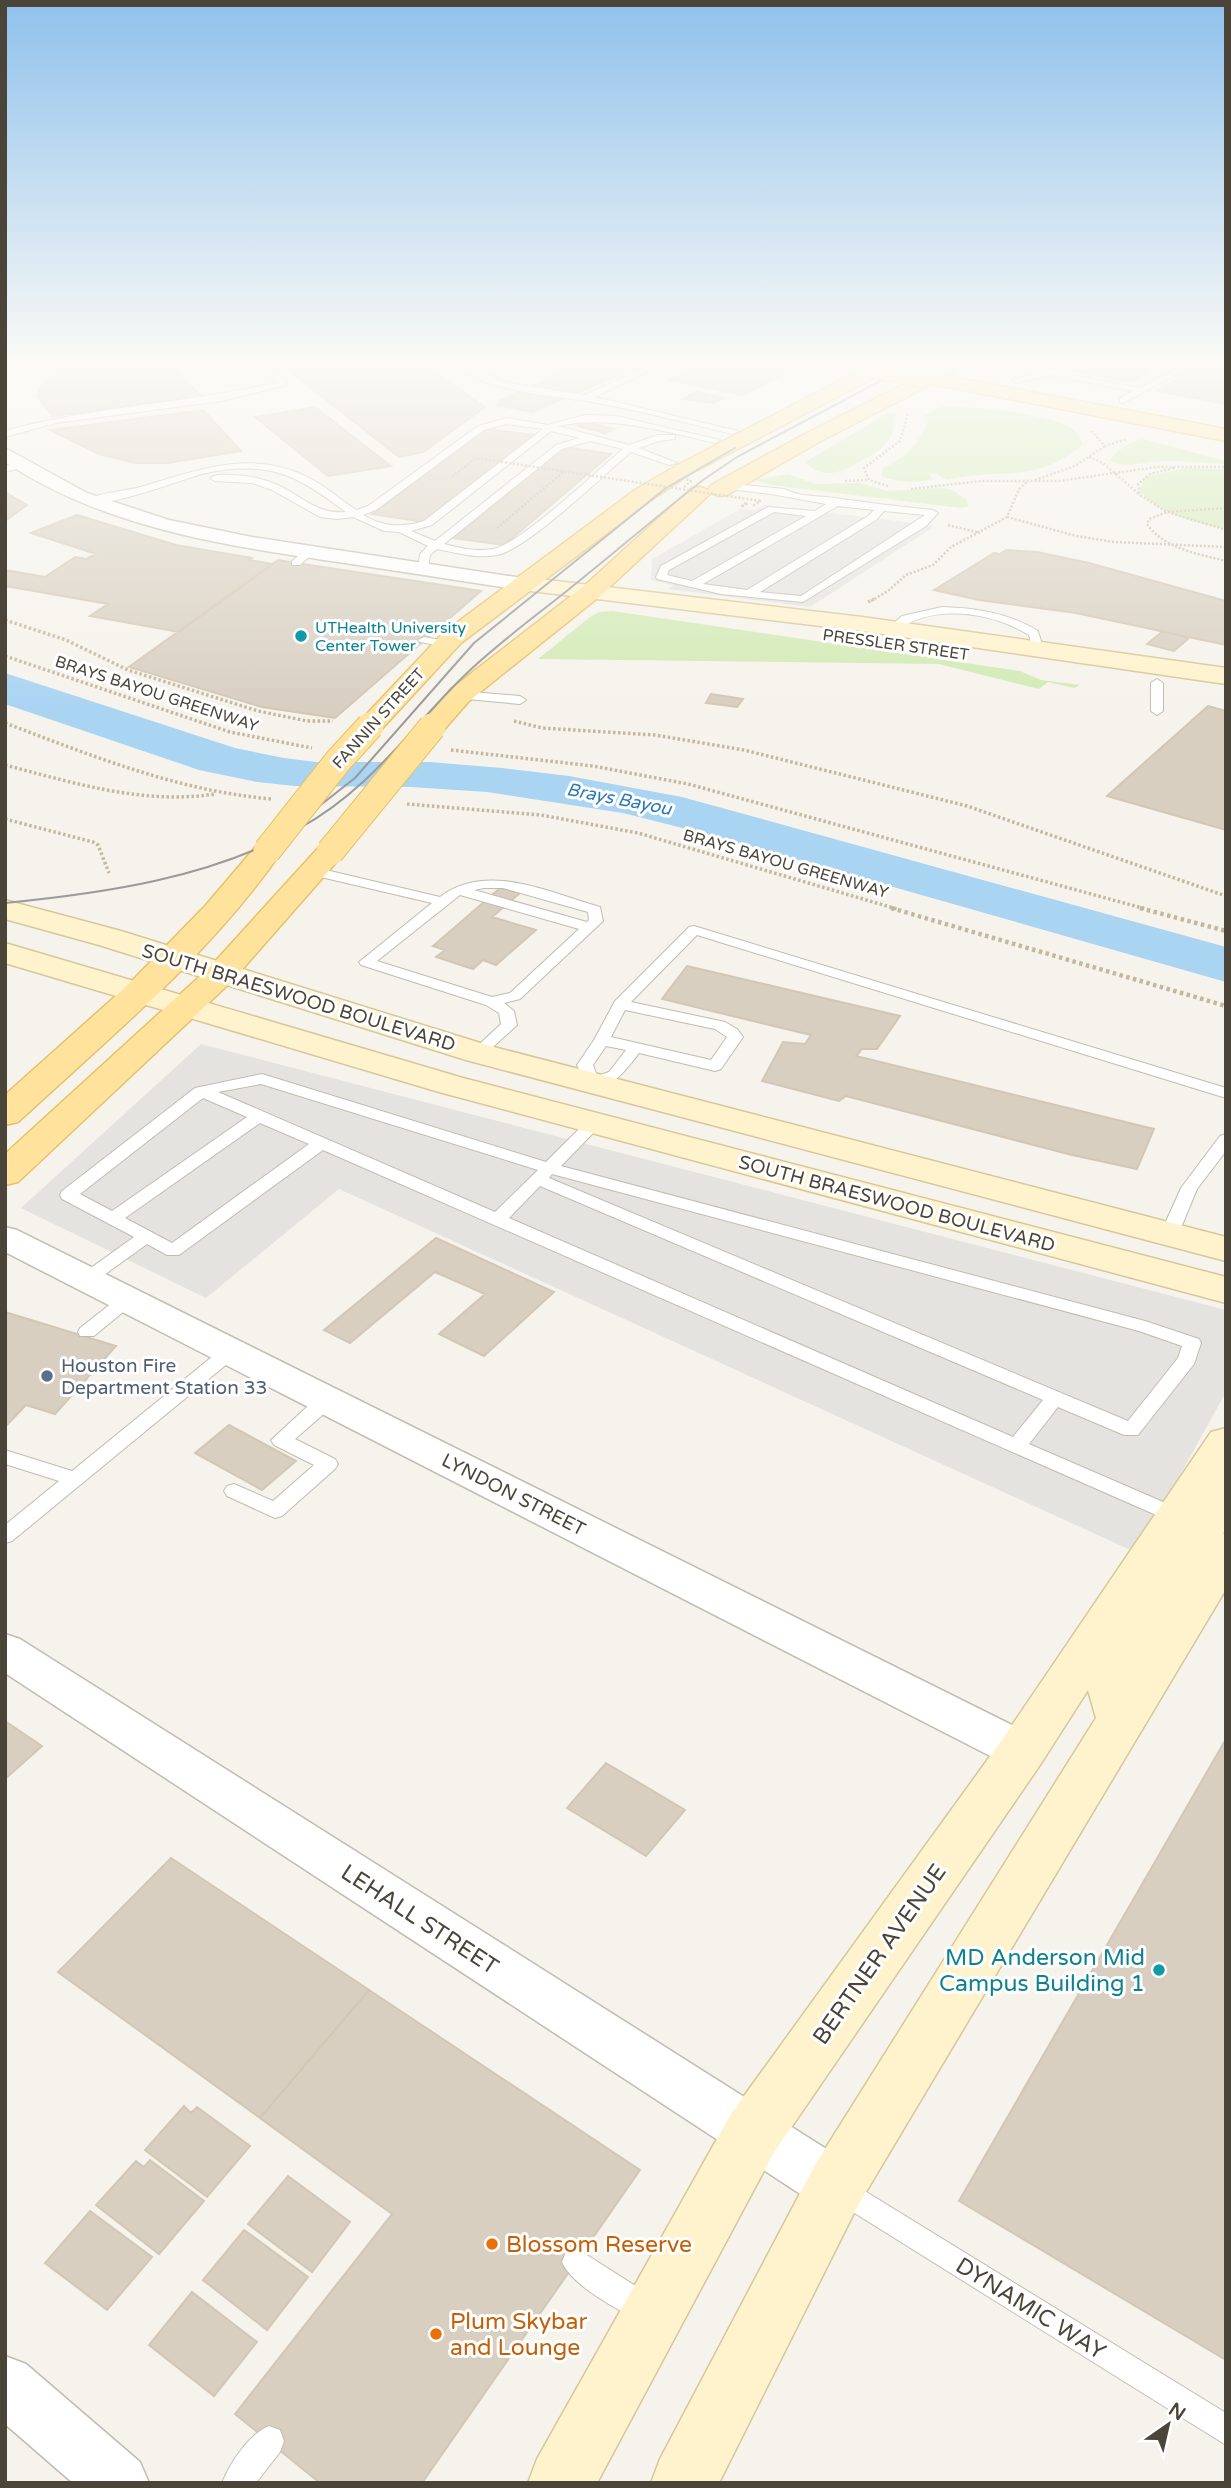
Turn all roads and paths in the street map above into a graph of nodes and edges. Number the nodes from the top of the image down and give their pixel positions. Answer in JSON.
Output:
{"nodes":[{"id":1,"x":43,"y":477,"type":"edge"},
{"id":2,"x":178,"y":477,"type":"edge"},
{"id":3,"x":299,"y":477,"type":"edge"},
{"id":4,"x":414,"y":477,"type":"edge"},
{"id":5,"x":487,"y":477,"type":"edge"},
{"id":6,"x":522,"y":477,"type":"edge"},
{"id":7,"x":558,"y":477,"type":"edge"},
{"id":8,"x":595,"y":477,"type":"edge"},
{"id":9,"x":624,"y":477,"type":"edge"},
{"id":10,"x":673,"y":477,"type":"edge"},
{"id":11,"x":685,"y":477,"type":"edge"},
{"id":12,"x":704,"y":477,"type":"edge"},
{"id":13,"x":714,"y":477,"type":"edge"},
{"id":14,"x":719,"y":477,"type":"edge"},
{"id":15,"x":868,"y":477,"type":"edge"},
{"id":16,"x":1044,"y":477,"type":"edge"},
{"id":17,"x":1090,"y":477,"type":"edge"},
{"id":18,"x":1118,"y":477,"type":"edge"},
{"id":19,"x":1144,"y":477,"type":"edge"},
{"id":20,"x":869,"y":480,"type":"junction"},
{"id":21,"x":842,"y":481,"type":"dead end"},
{"id":22,"x":1027,"y":482,"type":"junction"},
{"id":23,"x":700,"y":485,"type":"junction"},
{"id":24,"x":897,"y":488,"type":"dead end"},
{"id":25,"x":910,"y":489,"type":"dead end"},
{"id":26,"x":1140,"y":495,"type":"junction"},
{"id":27,"x":92,"y":500,"type":"junction"},
{"id":28,"x":839,"y":501,"type":"junction"},
{"id":29,"x":518,"y":502,"type":"dead end"},
{"id":30,"x":526,"y":503,"type":"junction"},
{"id":31,"x":535,"y":505,"type":"dead end"},
{"id":32,"x":753,"y":506,"type":"dead end"},
{"id":33,"x":882,"y":507,"type":"junction"},
{"id":34,"x":1226,"y":508,"type":"edge"},
{"id":35,"x":119,"y":510,"type":"junction"},
{"id":36,"x":1167,"y":512,"type":"junction"},
{"id":37,"x":818,"y":514,"type":"junction"},
{"id":38,"x":356,"y":515,"type":"junction"},
{"id":39,"x":1007,"y":517,"type":"junction"},
{"id":40,"x":1226,"y":530,"type":"edge"},
{"id":41,"x":404,"y":532,"type":"junction"},
{"id":42,"x":490,"y":534,"type":"dead end"},
{"id":43,"x":1174,"y":545,"type":"junction"},
{"id":44,"x":437,"y":546,"type":"junction"},
{"id":45,"x":1226,"y":547,"type":"edge"},
{"id":46,"x":1226,"y":561,"type":"edge"},
{"id":47,"x":548,"y":565,"type":"junction"},
{"id":48,"x":424,"y":569,"type":"junction"},
{"id":49,"x":522,"y":584,"type":"junction"},
{"id":50,"x":691,"y":586,"type":"junction"},
{"id":51,"x":581,"y":593,"type":"junction"},
{"id":52,"x":749,"y":594,"type":"junction"},
{"id":53,"x":5,"y":620,"type":"edge"},
{"id":54,"x":809,"y":622,"type":"junction"},
{"id":55,"x":5,"y":656,"type":"edge"},
{"id":56,"x":1033,"y":656,"type":"junction"},
{"id":57,"x":1226,"y":676,"type":"edge"},
{"id":58,"x":1157,"y":683,"type":"junction"},
{"id":59,"x":1226,"y":693,"type":"edge"},
{"id":60,"x":456,"y":700,"type":"junction"},
{"id":61,"x":520,"y":700,"type":"dead end"},
{"id":62,"x":1157,"y":711,"type":"dead end"},
{"id":63,"x":5,"y":723,"type":"edge"},
{"id":64,"x":372,"y":723,"type":"junction"},
{"id":65,"x":302,"y":747,"type":"dead end"},
{"id":66,"x":470,"y":752,"type":"dead end"},
{"id":67,"x":5,"y":765,"type":"edge"},
{"id":68,"x":219,"y":793,"type":"junction"},
{"id":69,"x":283,"y":800,"type":"dead end"},
{"id":70,"x":406,"y":804,"type":"dead end"},
{"id":71,"x":5,"y":819,"type":"edge"},
{"id":72,"x":322,"y":862,"type":"junction"},
{"id":73,"x":108,"y":873,"type":"dead end"},
{"id":74,"x":1226,"y":896,"type":"edge"},
{"id":75,"x":444,"y":902,"type":"junction"},
{"id":76,"x":5,"y":909,"type":"edge"},
{"id":77,"x":1226,"y":931,"type":"edge"},
{"id":78,"x":5,"y":953,"type":"edge"},
{"id":79,"x":173,"y":958,"type":"junction"},
{"id":80,"x":221,"y":974,"type":"junction"},
{"id":81,"x":140,"y":992,"type":"junction"},
{"id":82,"x":491,"y":1002,"type":"junction"},
{"id":83,"x":620,"y":1004,"type":"junction"},
{"id":84,"x":1226,"y":1006,"type":"edge"},
{"id":85,"x":186,"y":1007,"type":"junction"},
{"id":86,"x":602,"y":1040,"type":"junction"},
{"id":87,"x":635,"y":1048,"type":"junction"},
{"id":88,"x":478,"y":1053,"type":"junction"},
{"id":89,"x":592,"y":1083,"type":"junction"},
{"id":90,"x":201,"y":1091,"type":"junction"},
{"id":91,"x":1226,"y":1093,"type":"edge"},
{"id":92,"x":5,"y":1114,"type":"edge"},
{"id":93,"x":259,"y":1116,"type":"junction"},
{"id":94,"x":580,"y":1119,"type":"junction"},
{"id":95,"x":1226,"y":1139,"type":"edge"},
{"id":96,"x":323,"y":1143,"type":"junction"},
{"id":97,"x":5,"y":1174,"type":"edge"},
{"id":98,"x":543,"y":1174,"type":"junction"},
{"id":99,"x":111,"y":1219,"type":"junction"},
{"id":100,"x":498,"y":1219,"type":"junction"},
{"id":101,"x":1169,"y":1234,"type":"junction"},
{"id":102,"x":146,"y":1237,"type":"junction"},
{"id":103,"x":5,"y":1238,"type":"edge"},
{"id":104,"x":1226,"y":1249,"type":"edge"},
{"id":105,"x":86,"y":1279,"type":"junction"},
{"id":106,"x":1226,"y":1290,"type":"edge"},
{"id":107,"x":128,"y":1299,"type":"junction"},
{"id":108,"x":87,"y":1332,"type":"dead end"},
{"id":109,"x":231,"y":1351,"type":"junction"},
{"id":110,"x":1055,"y":1398,"type":"junction"},
{"id":111,"x":327,"y":1400,"type":"junction"},
{"id":112,"x":1017,"y":1446,"type":"junction"},
{"id":113,"x":1218,"y":1455,"type":"edge"},
{"id":114,"x":5,"y":1457,"type":"edge"},
{"id":115,"x":75,"y":1479,"type":"junction"},
{"id":116,"x":234,"y":1491,"type":"dead end"},
{"id":117,"x":1177,"y":1516,"type":"junction"},
{"id":118,"x":5,"y":1536,"type":"edge"},
{"id":119,"x":1226,"y":1550,"type":"edge"},
{"id":120,"x":5,"y":1651,"type":"edge"},
{"id":121,"x":1121,"y":1718,"type":"junction"},
{"id":122,"x":1022,"y":1751,"type":"junction"},
{"id":123,"x":752,"y":2134,"type":"junction"},
{"id":124,"x":836,"y":2186,"type":"junction"},
{"id":125,"x":576,"y":2262,"type":"dead end"},
{"id":126,"x":654,"y":2314,"type":"junction"},
{"id":127,"x":5,"y":2385,"type":"edge"},
{"id":128,"x":1226,"y":2430,"type":"edge"},
{"id":129,"x":269,"y":2441,"type":"dead end"},
{"id":130,"x":119,"y":2483,"type":"edge"},
{"id":131,"x":237,"y":2483,"type":"edge"},
{"id":132,"x":561,"y":2483,"type":"edge"},
{"id":133,"x":684,"y":2483,"type":"edge"}],
"edges":[{"from":1,"to":27,"type":"street","name":"PRESSLER STREET"},
{"from":2,"to":27,"type":"lane"},
{"from":3,"to":38,"type":"lane"},
{"from":4,"to":38,"type":"lane"},
{"from":5,"to":41,"type":"lane"},
{"from":6,"to":44,"type":"lane"},
{"from":7,"to":30,"type":"path","bridge":true},
{"from":8,"to":44,"type":"lane"},
{"from":9,"to":23,"type":"path","bridge":true},
{"from":10,"to":47,"type":"main road","name":"FANNIN STREET"},
{"from":11,"to":23,"type":"lane"},
{"from":12,"to":23,"type":"main road"},
{"from":13,"to":23,"type":"main road"},
{"from":14,"to":23,"type":"main road"},
{"from":15,"to":20,"type":"path"},
{"from":16,"to":22,"type":"path"},
{"from":17,"to":22,"type":"path"},
{"from":18,"to":26,"type":"path"},
{"from":19,"to":26,"type":"path"},
{"from":20,"to":21,"type":"path"},
{"from":20,"to":24,"type":"path"},
{"from":22,"to":25,"type":"path"},
{"from":22,"to":39,"type":"path"},
{"from":23,"to":28,"type":"lane"},
{"from":23,"to":32,"type":"path","bridge":true},
{"from":23,"to":47,"type":"main road"},
{"from":23,"to":51,"type":"main road"},
{"from":26,"to":36,"type":"path"},
{"from":27,"to":35,"type":"street","name":"PRESSLER STREET"},
{"from":28,"to":33,"type":"lane"},
{"from":28,"to":37,"type":"lane"},
{"from":29,"to":30,"type":"path"},
{"from":30,"to":31,"type":"path"},
{"from":30,"to":42,"type":"path"},
{"from":33,"to":52,"type":"lane"},
{"from":33,"to":52,"type":"lane"},
{"from":34,"to":36,"type":"path"},
{"from":35,"to":38,"type":"lane"},
{"from":35,"to":48,"type":"street","name":"PRESSLER STREET"},
{"from":36,"to":40,"type":"path"},
{"from":36,"to":43,"type":"path"},
{"from":37,"to":50,"type":"lane"},
{"from":37,"to":50,"type":"lane"},
{"from":38,"to":41,"type":"lane"},
{"from":39,"to":43,"type":"path"},
{"from":39,"to":54,"type":"path"},
{"from":41,"to":44,"type":"lane"},
{"from":43,"to":45,"type":"path"},
{"from":43,"to":46,"type":"path"},
{"from":44,"to":48,"type":"lane"},
{"from":47,"to":49,"type":"main road","name":"FANNIN STREET"},
{"from":48,"to":49,"type":"street","name":"PRESSLER STREET"},
{"from":49,"to":51,"type":"street","name":"PRESSLER STREET"},
{"from":49,"to":64,"type":"main road","name":"FANNIN STREET"},
{"from":50,"to":52,"type":"lane"},
{"from":51,"to":54,"type":"street","name":"PRESSLER STREET"},
{"from":51,"to":60,"type":"main road"},
{"from":53,"to":64,"type":"path","name":"BRAYS BAYOU GREENWAY"},
{"from":54,"to":56,"type":"street","name":"PRESSLER STREET"},
{"from":54,"to":56,"type":"street","name":"PRESSLER STREET"},
{"from":55,"to":65,"type":"path","name":"BRAYS BAYOU GREENWAY"},
{"from":56,"to":57,"type":"street","name":"PRESSLER STREET"},
{"from":56,"to":58,"type":"street","name":"PRESSLER STREET"},
{"from":58,"to":59,"type":"street","name":"PRESSLER STREET"},
{"from":58,"to":62,"type":"lane"},
{"from":60,"to":61,"type":"lane"},
{"from":60,"to":72,"type":"main road","bridge":true},
{"from":60,"to":74,"type":"path"},
{"from":63,"to":68,"type":"path"},
{"from":64,"to":79,"type":"main road","name":"FANNIN STREET","bridge":true},
{"from":66,"to":77,"type":"path"},
{"from":67,"to":68,"type":"path"},
{"from":68,"to":69,"type":"path"},
{"from":70,"to":84,"type":"path","name":"BRAYS BAYOU GREENWAY"},
{"from":71,"to":73,"type":"path"},
{"from":72,"to":75,"type":"lane"},
{"from":72,"to":80,"type":"main road"},
{"from":75,"to":82,"type":"lane"},
{"from":75,"to":82,"type":"lane"},
{"from":76,"to":79,"type":"street","name":"SOUTH BRAESWOOD BOULEVARD"},
{"from":78,"to":81,"type":"street","name":"SOUTH BRAESWOOD BOULEVARD"},
{"from":79,"to":80,"type":"street","name":"SOUTH BRAESWOOD BOULEVARD"},
{"from":79,"to":81,"type":"main road","name":"FANNIN STREET"},
{"from":80,"to":85,"type":"main road"},
{"from":80,"to":88,"type":"street","name":"SOUTH BRAESWOOD BOULEVARD"},
{"from":81,"to":85,"type":"street","name":"SOUTH BRAESWOOD BOULEVARD"},
{"from":81,"to":92,"type":"main road","name":"FANNIN STREET"},
{"from":82,"to":88,"type":"lane"},
{"from":83,"to":86,"type":"lane"},
{"from":83,"to":87,"type":"lane"},
{"from":83,"to":91,"type":"lane"},
{"from":85,"to":94,"type":"street","name":"SOUTH BRAESWOOD BOULEVARD"},
{"from":85,"to":97,"type":"main road"},
{"from":86,"to":87,"type":"lane"},
{"from":86,"to":89,"type":"lane"},
{"from":87,"to":89,"type":"lane"},
{"from":88,"to":89,"type":"street","name":"SOUTH BRAESWOOD BOULEVARD"},
{"from":89,"to":94,"type":"street"},
{"from":89,"to":101,"type":"street","name":"SOUTH BRAESWOOD BOULEVARD"},
{"from":90,"to":93,"type":"lane"},
{"from":90,"to":98,"type":"lane"},
{"from":90,"to":99,"type":"lane"},
{"from":93,"to":96,"type":"lane"},
{"from":93,"to":99,"type":"lane"},
{"from":94,"to":98,"type":"lane"},
{"from":94,"to":106,"type":"street","name":"SOUTH BRAESWOOD BOULEVARD"},
{"from":95,"to":101,"type":"lane"},
{"from":96,"to":100,"type":"lane"},
{"from":96,"to":102,"type":"lane"},
{"from":98,"to":100,"type":"lane"},
{"from":98,"to":110,"type":"lane"},
{"from":98,"to":110,"type":"lane"},
{"from":99,"to":102,"type":"lane"},
{"from":100,"to":112,"type":"lane"},
{"from":101,"to":104,"type":"street","name":"SOUTH BRAESWOOD BOULEVARD"},
{"from":102,"to":105,"type":"lane"},
{"from":103,"to":105,"type":"street","name":"LYNDON STREET"},
{"from":105,"to":107,"type":"street","name":"LYNDON STREET"},
{"from":107,"to":108,"type":"lane"},
{"from":107,"to":109,"type":"street","name":"LYNDON STREET"},
{"from":109,"to":111,"type":"street","name":"LYNDON STREET"},
{"from":109,"to":115,"type":"lane"},
{"from":110,"to":112,"type":"lane"},
{"from":111,"to":116,"type":"lane"},
{"from":111,"to":122,"type":"street","name":"LYNDON STREET"},
{"from":112,"to":117,"type":"lane"},
{"from":113,"to":117,"type":"street","name":"BERTNER AVENUE"},
{"from":113,"to":121,"type":"street"},
{"from":114,"to":115,"type":"lane"},
{"from":115,"to":118,"type":"lane"},
{"from":117,"to":122,"type":"street","name":"BERTNER AVENUE"},
{"from":119,"to":121,"type":"street"},
{"from":120,"to":123,"type":"street","name":"LEHALL STREET"},
{"from":121,"to":124,"type":"street"},
{"from":122,"to":123,"type":"street","name":"BERTNER AVENUE"},
{"from":123,"to":124,"type":"street","name":"LEHALL STREET"},
{"from":123,"to":126,"type":"street","name":"BERTNER AVENUE"},
{"from":124,"to":128,"type":"lane","name":"DYNAMIC WAY"},
{"from":124,"to":133,"type":"street"},
{"from":125,"to":126,"type":"lane"},
{"from":126,"to":132,"type":"street","name":"BERTNER AVENUE"},
{"from":127,"to":130,"type":"street"},
{"from":129,"to":131,"type":"lane"}]}
